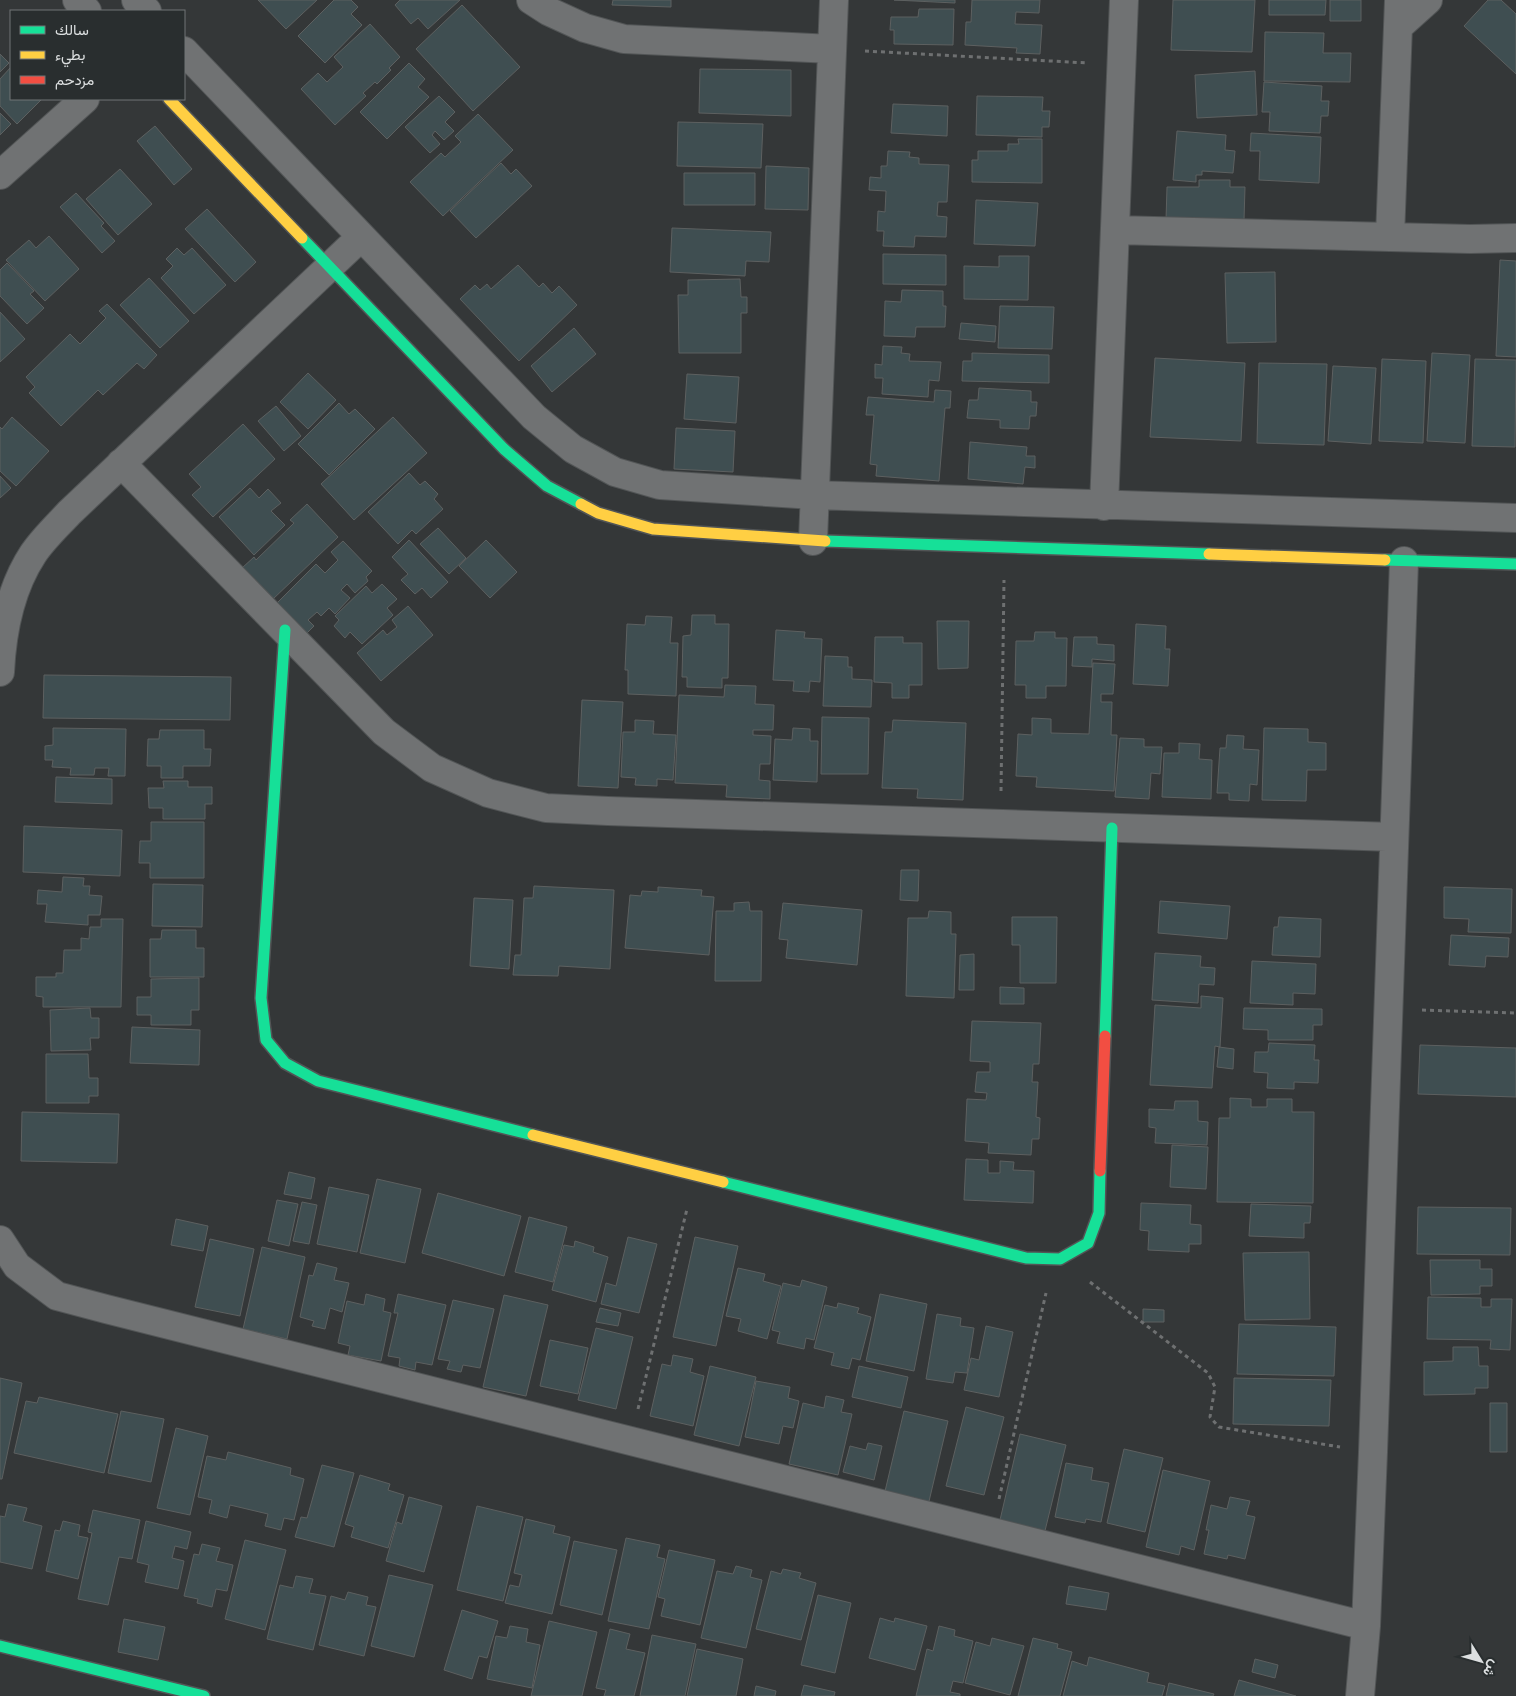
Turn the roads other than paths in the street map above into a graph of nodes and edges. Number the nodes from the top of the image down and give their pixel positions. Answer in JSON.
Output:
{"nodes":[{"id":1,"x":77,"y":0,"type":"edge"},
{"id":2,"x":136,"y":0,"type":"edge"},
{"id":3,"x":834,"y":0,"type":"edge"},
{"id":4,"x":1124,"y":0,"type":"edge"},
{"id":5,"x":1400,"y":0,"type":"edge"},
{"id":6,"x":1428,"y":0,"type":"edge"},
{"id":7,"x":543,"y":4,"type":"edge"},
{"id":8,"x":86,"y":10,"type":"edge"},
{"id":9,"x":146,"y":10,"type":"edge"},
{"id":10,"x":1398,"y":27,"type":"junction"},
{"id":11,"x":832,"y":49,"type":"junction"},
{"id":12,"x":185,"y":52,"type":"edge"},
{"id":13,"x":83,"y":100,"type":"edge"},
{"id":14,"x":170,"y":100,"type":"edge"},
{"id":15,"x":0,"y":175,"type":"edge"},
{"id":16,"x":1115,"y":230,"type":"junction"},
{"id":17,"x":1390,"y":236,"type":"junction"},
{"id":18,"x":360,"y":237,"type":"junction"},
{"id":19,"x":1516,"y":238,"type":"edge"},
{"id":20,"x":329,"y":267,"type":"junction"},
{"id":21,"x":121,"y":464,"type":"junction"},
{"id":22,"x":814,"y":495,"type":"junction"},
{"id":23,"x":1104,"y":506,"type":"junction"},
{"id":24,"x":1516,"y":518,"type":"edge"},
{"id":25,"x":812,"y":541,"type":"junction"},
{"id":26,"x":1404,"y":561,"type":"junction"},
{"id":27,"x":1516,"y":564,"type":"edge"},
{"id":28,"x":285,"y":630,"type":"junction"},
{"id":29,"x":0,"y":672,"type":"edge"},
{"id":30,"x":1112,"y":828,"type":"junction"},
{"id":31,"x":1394,"y":837,"type":"junction"},
{"id":32,"x":0,"y":1240,"type":"edge"},
{"id":33,"x":1366,"y":1626,"type":"junction"},
{"id":34,"x":0,"y":1646,"type":"edge"},
{"id":35,"x":204,"y":1696,"type":"edge"},
{"id":36,"x":1360,"y":1696,"type":"edge"}],
"edges":[{"from":1,"to":8,"type":"street"},
{"from":2,"to":9,"type":"street"},
{"from":3,"to":11,"type":"street"},
{"from":4,"to":16,"type":"street"},
{"from":5,"to":10,"type":"street"},
{"from":6,"to":10,"type":"street"},
{"from":7,"to":11,"type":"street"},
{"from":10,"to":17,"type":"street"},
{"from":11,"to":22,"type":"street"},
{"from":12,"to":18,"type":"street"},
{"from":13,"to":15,"type":"street"},
{"from":14,"to":20,"type":"street"},
{"from":16,"to":17,"type":"street"},
{"from":16,"to":23,"type":"street"},
{"from":17,"to":19,"type":"street"},
{"from":18,"to":20,"type":"street"},
{"from":18,"to":22,"type":"street"},
{"from":20,"to":21,"type":"street"},
{"from":20,"to":25,"type":"street"},
{"from":21,"to":28,"type":"street"},
{"from":21,"to":29,"type":"street"},
{"from":22,"to":23,"type":"street"},
{"from":22,"to":25,"type":"street"},
{"from":23,"to":24,"type":"street"},
{"from":25,"to":26,"type":"street"},
{"from":26,"to":27,"type":"street"},
{"from":26,"to":31,"type":"street"},
{"from":28,"to":30,"type":"street"},
{"from":28,"to":30,"type":"street"},
{"from":30,"to":31,"type":"street"},
{"from":31,"to":33,"type":"street"},
{"from":32,"to":33,"type":"street"},
{"from":33,"to":36,"type":"street"},
{"from":34,"to":35,"type":"street"}]}
